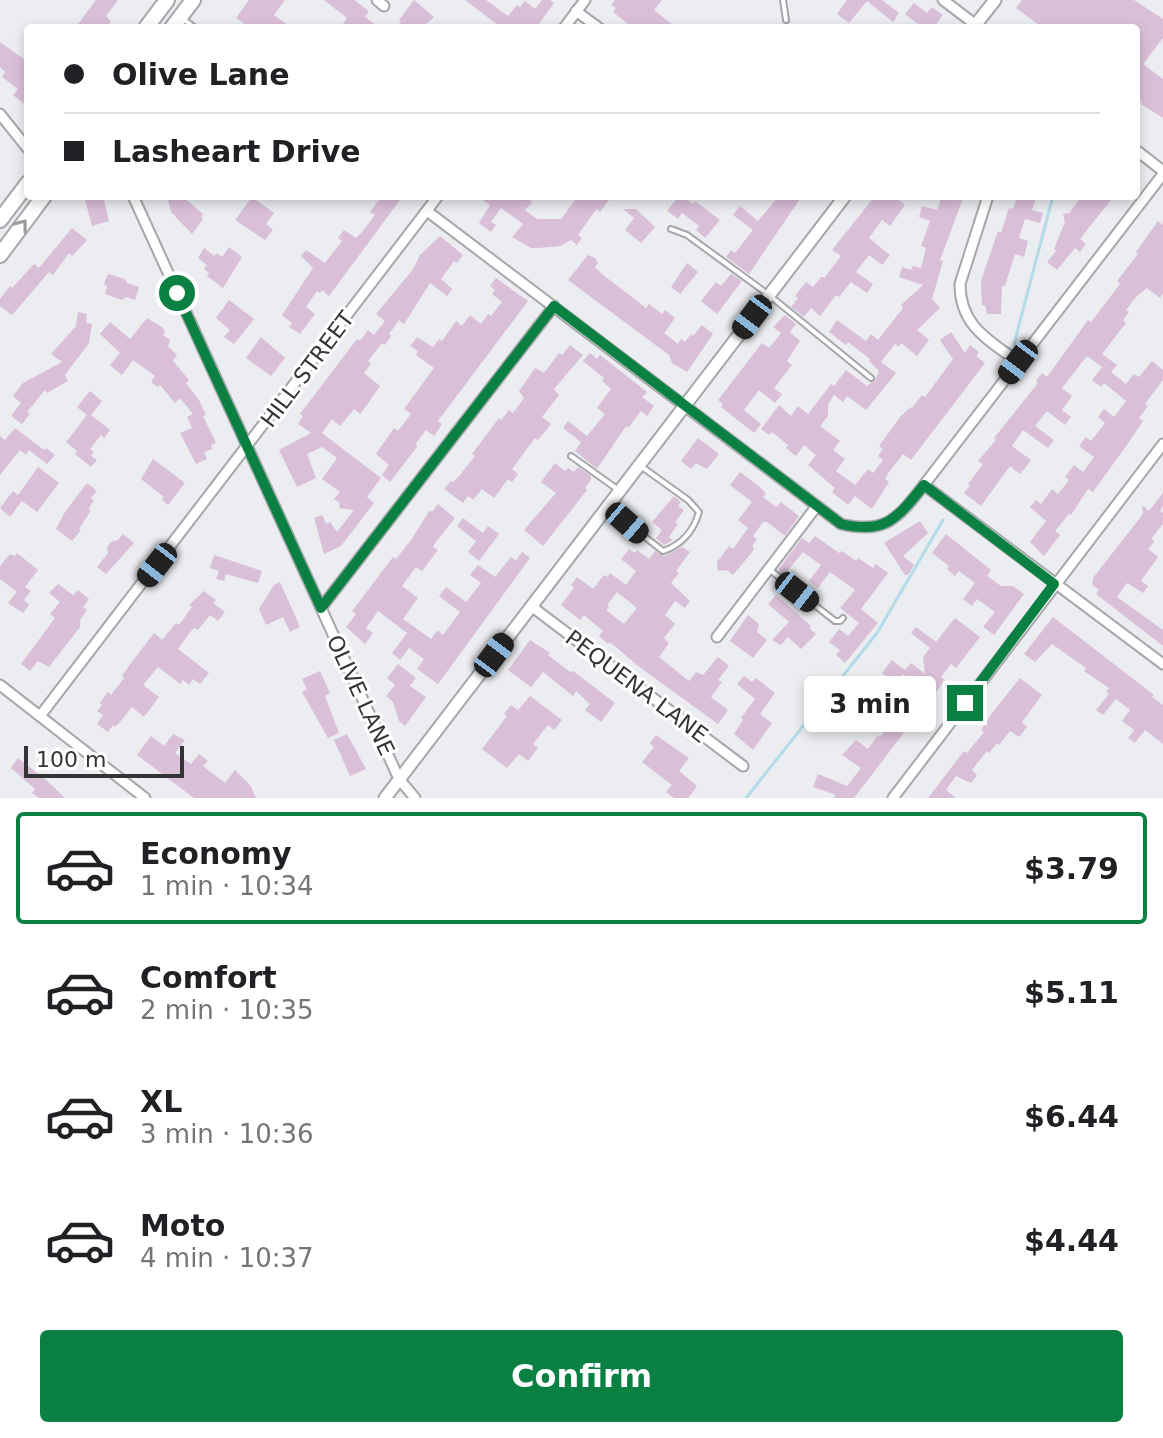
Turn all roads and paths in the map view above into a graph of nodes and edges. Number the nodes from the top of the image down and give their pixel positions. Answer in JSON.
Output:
{"nodes":[{"id":1,"x":193,"y":0,"type":"edge"},
{"id":2,"x":585,"y":0,"type":"edge"},
{"id":3,"x":783,"y":0,"type":"edge"},
{"id":4,"x":943,"y":0,"type":"edge"},
{"id":5,"x":995,"y":0,"type":"edge"},
{"id":6,"x":162,"y":2,"type":"edge"},
{"id":7,"x":576,"y":11,"type":"junction"},
{"id":8,"x":786,"y":20,"type":"dead end"},
{"id":9,"x":176,"y":22,"type":"edge"},
{"id":10,"x":148,"y":24,"type":"edge"},
{"id":11,"x":567,"y":24,"type":"edge"},
{"id":12,"x":594,"y":24,"type":"edge"},
{"id":13,"x":972,"y":24,"type":"edge"},
{"id":14,"x":976,"y":24,"type":"edge"},
{"id":15,"x":0,"y":114,"type":"edge"},
{"id":16,"x":24,"y":144,"type":"edge"},
{"id":17,"x":1140,"y":153,"type":"edge"},
{"id":18,"x":1163,"y":173,"type":"edge"},
{"id":19,"x":24,"y":188,"type":"edge"},
{"id":20,"x":41,"y":200,"type":"edge"},
{"id":21,"x":135,"y":200,"type":"edge"},
{"id":22,"x":432,"y":200,"type":"edge"},
{"id":23,"x":842,"y":200,"type":"edge"},
{"id":24,"x":987,"y":200,"type":"edge"},
{"id":25,"x":427,"y":211,"type":"junction"},
{"id":26,"x":0,"y":220,"type":"edge"},
{"id":27,"x":671,"y":229,"type":"dead end"},
{"id":28,"x":0,"y":255,"type":"edge"},
{"id":29,"x":769,"y":295,"type":"junction"},
{"id":30,"x":554,"y":306,"type":"junction"},
{"id":31,"x":1018,"y":362,"type":"junction"},
{"id":32,"x":871,"y":378,"type":"dead end"},
{"id":33,"x":685,"y":406,"type":"junction"},
{"id":34,"x":1163,"y":444,"type":"edge"},
{"id":35,"x":248,"y":448,"type":"junction"},
{"id":36,"x":571,"y":456,"type":"dead end"},
{"id":37,"x":639,"y":465,"type":"junction"},
{"id":38,"x":924,"y":485,"type":"junction"},
{"id":39,"x":619,"y":491,"type":"junction"},
{"id":40,"x":609,"y":503,"type":"junction"},
{"id":41,"x":816,"y":507,"type":"junction"},
{"id":42,"x":768,"y":569,"type":"junction"},
{"id":43,"x":1054,"y":584,"type":"junction"},
{"id":44,"x":531,"y":606,"type":"junction"},
{"id":45,"x":321,"y":608,"type":"junction"},
{"id":46,"x":843,"y":618,"type":"dead end"},
{"id":47,"x":717,"y":637,"type":"dead end"},
{"id":48,"x":1163,"y":664,"type":"edge"},
{"id":49,"x":0,"y":685,"type":"edge"},
{"id":50,"x":40,"y":716,"type":"junction"},
{"id":51,"x":743,"y":766,"type":"dead end"},
{"id":52,"x":399,"y":779,"type":"junction"},
{"id":53,"x":145,"y":798,"type":"edge"},
{"id":54,"x":385,"y":798,"type":"edge"},
{"id":55,"x":415,"y":798,"type":"edge"},
{"id":56,"x":893,"y":798,"type":"edge"}],
"edges":[{"from":1,"to":9,"type":"main road"},
{"from":2,"to":7,"type":"street"},
{"from":3,"to":8,"type":"lane"},
{"from":4,"to":13,"type":"street"},
{"from":5,"to":14,"type":"street"},
{"from":6,"to":10,"type":"main road"},
{"from":7,"to":11,"type":"street"},
{"from":7,"to":12,"type":"street"},
{"from":15,"to":16,"type":"street"},
{"from":17,"to":18,"type":"street"},
{"from":18,"to":31,"type":"street"},
{"from":19,"to":26,"type":"main road"},
{"from":28,"to":20,"type":"main road","one_way":true},
{"from":21,"to":35,"type":"street","name":"OLIVE LANE"},
{"from":22,"to":25,"type":"street","name":"HILL STREET"},
{"from":23,"to":29,"type":"street"},
{"from":24,"to":31,"type":"street"},
{"from":25,"to":30,"type":"street"},
{"from":25,"to":35,"type":"street","name":"HILL STREET"},
{"from":27,"to":29,"type":"lane"},
{"from":29,"to":32,"type":"lane"},
{"from":29,"to":33,"type":"street"},
{"from":30,"to":33,"type":"street"},
{"from":30,"to":45,"type":"street"},
{"from":31,"to":38,"type":"street"},
{"from":33,"to":37,"type":"street"},
{"from":33,"to":41,"type":"street"},
{"from":34,"to":43,"type":"street"},
{"from":35,"to":45,"type":"street","name":"OLIVE LANE"},
{"from":35,"to":50,"type":"street","name":"HILL STREET"},
{"from":36,"to":39,"type":"lane"},
{"from":37,"to":39,"type":"street"},
{"from":37,"to":40,"type":"lane"},
{"from":38,"to":41,"type":"street"},
{"from":38,"to":43,"type":"street"},
{"from":39,"to":40,"type":"street"},
{"from":40,"to":44,"type":"street"},
{"from":41,"to":42,"type":"street"},
{"from":42,"to":46,"type":"lane"},
{"from":42,"to":47,"type":"street"},
{"from":43,"to":48,"type":"street"},
{"from":43,"to":56,"type":"street"},
{"from":44,"to":51,"type":"street","name":"PEQUENA LANE"},
{"from":44,"to":52,"type":"street"},
{"from":45,"to":52,"type":"street","name":"OLIVE LANE"},
{"from":49,"to":50,"type":"street"},
{"from":50,"to":53,"type":"street"},
{"from":52,"to":54,"type":"street"},
{"from":52,"to":55,"type":"street","name":"OLIVE LANE"}]}
